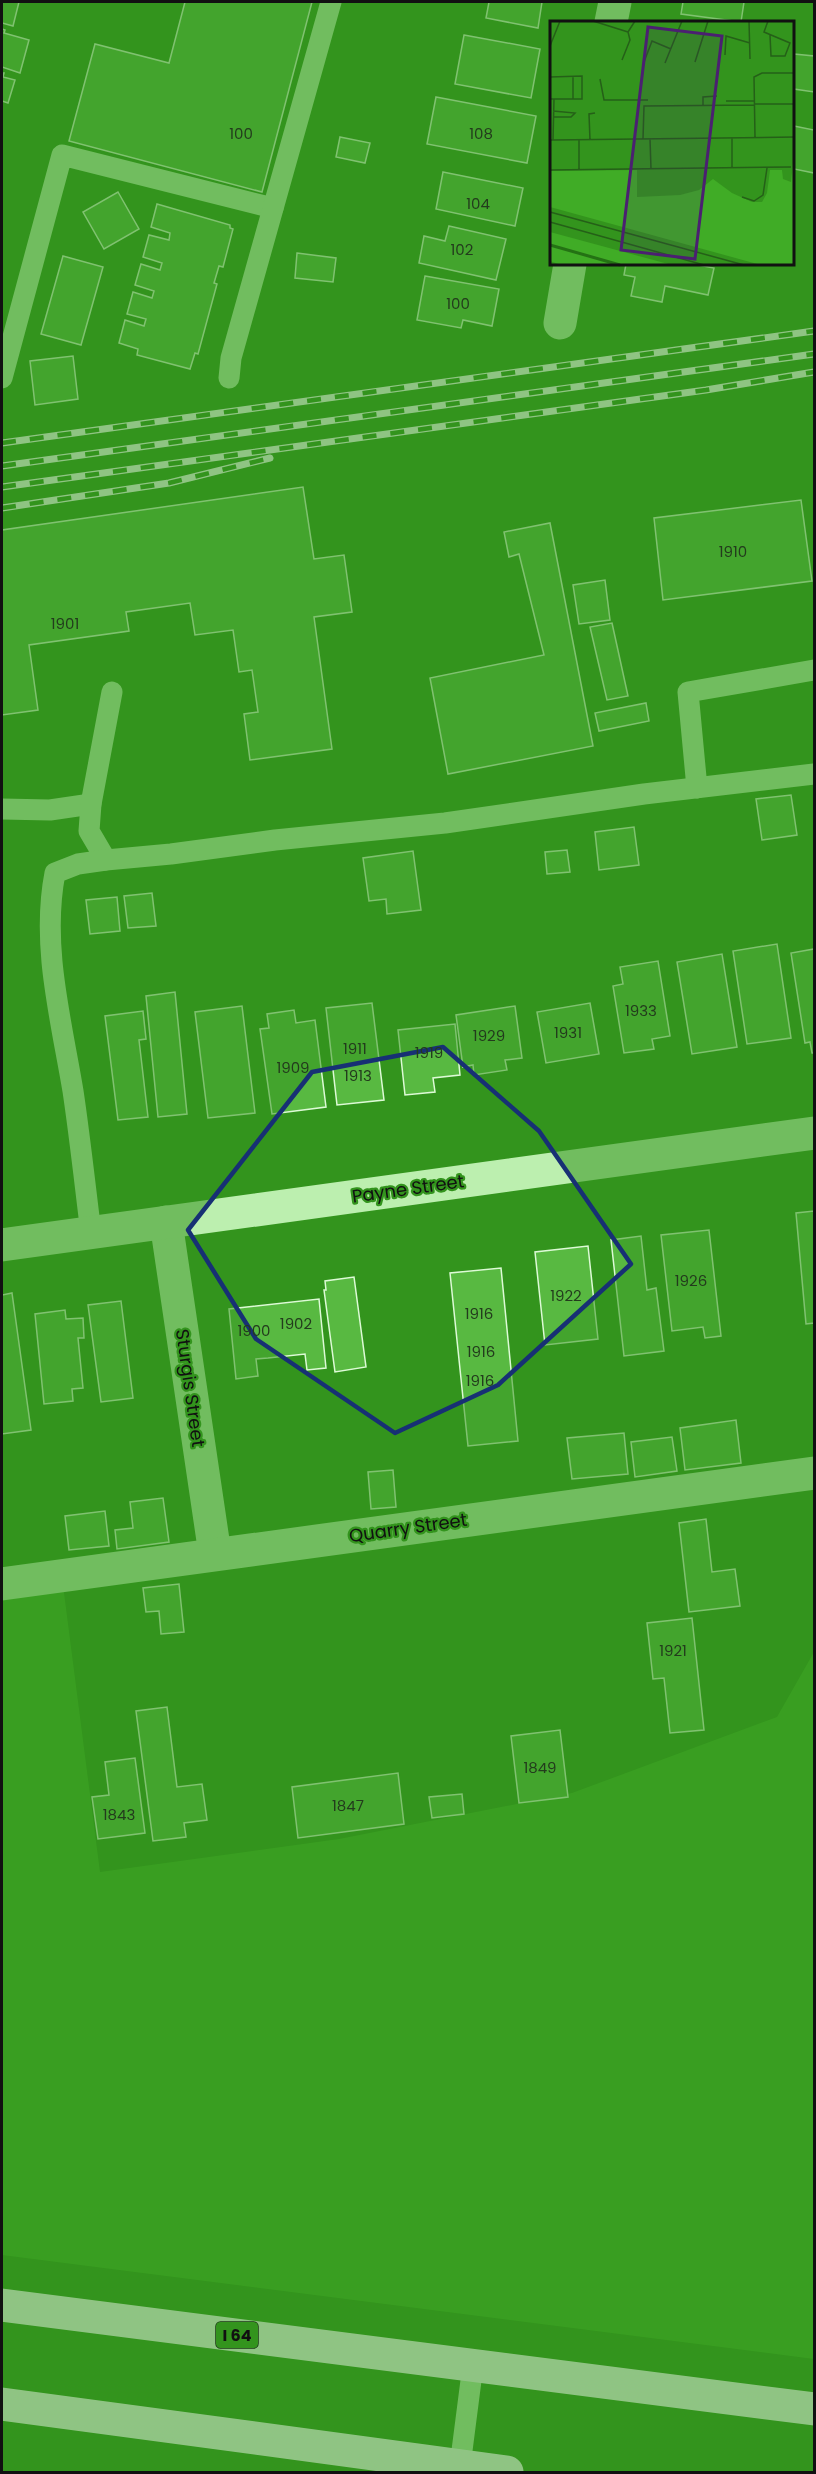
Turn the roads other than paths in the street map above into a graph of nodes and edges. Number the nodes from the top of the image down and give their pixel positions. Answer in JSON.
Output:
{"nodes":[{"id":1,"x":331,"y":2,"type":"edge"},
{"id":2,"x":615,"y":2,"type":"edge"},
{"id":3,"x":611,"y":21,"type":"edge"},
{"id":4,"x":273,"y":208,"type":"junction"},
{"id":5,"x":570,"y":266,"type":"edge"},
{"id":6,"x":560,"y":323,"type":"dead end"},
{"id":7,"x":2,"y":378,"type":"edge"},
{"id":8,"x":229,"y":378,"type":"dead end"},
{"id":9,"x":814,"y":670,"type":"edge"},
{"id":10,"x":112,"y":692,"type":"dead end"},
{"id":11,"x":814,"y":774,"type":"edge"},
{"id":12,"x":697,"y":788,"type":"junction"},
{"id":13,"x":91,"y":804,"type":"junction"},
{"id":14,"x":2,"y":809,"type":"edge"},
{"id":15,"x":106,"y":860,"type":"junction"},
{"id":16,"x":814,"y":1133,"type":"edge"},
{"id":17,"x":166,"y":1222,"type":"junction"},
{"id":18,"x":91,"y":1233,"type":"junction"},
{"id":19,"x":2,"y":1245,"type":"edge"},
{"id":20,"x":814,"y":1473,"type":"edge"},
{"id":21,"x":214,"y":1554,"type":"junction"},
{"id":22,"x":2,"y":1584,"type":"edge"},
{"id":23,"x":2,"y":2305,"type":"edge"},
{"id":24,"x":473,"y":2365,"type":"junction"},
{"id":25,"x":2,"y":2404,"type":"edge"},
{"id":26,"x":814,"y":2409,"type":"edge"},
{"id":27,"x":460,"y":2466,"type":"junction"},
{"id":28,"x":507,"y":2472,"type":"edge"}],
"edges":[{"from":1,"to":4,"type":"lane"},
{"from":2,"to":3,"type":"street"},
{"from":4,"to":7,"type":"lane"},
{"from":4,"to":8,"type":"lane"},
{"from":5,"to":6,"type":"street"},
{"from":9,"to":12,"type":"lane"},
{"from":10,"to":13,"type":"lane"},
{"from":11,"to":12,"type":"lane"},
{"from":12,"to":15,"type":"lane"},
{"from":13,"to":14,"type":"lane"},
{"from":13,"to":15,"type":"lane"},
{"from":15,"to":18,"type":"lane"},
{"from":16,"to":17,"type":"street","name":"Payne Street"},
{"from":17,"to":18,"type":"street","name":"Payne Street"},
{"from":17,"to":21,"type":"street","name":"Sturgis Street"},
{"from":18,"to":19,"type":"street","name":"Payne Street"},
{"from":20,"to":21,"type":"street","name":"Quarry Street"},
{"from":21,"to":22,"type":"street","name":"Quarry Street"},
{"from":23,"to":24,"type":"highway","number":"I 64"},
{"from":24,"to":26,"type":"highway","number":"I 64"},
{"from":24,"to":27,"type":"lane"},
{"from":25,"to":27,"type":"highway"},
{"from":27,"to":28,"type":"highway"}]}
